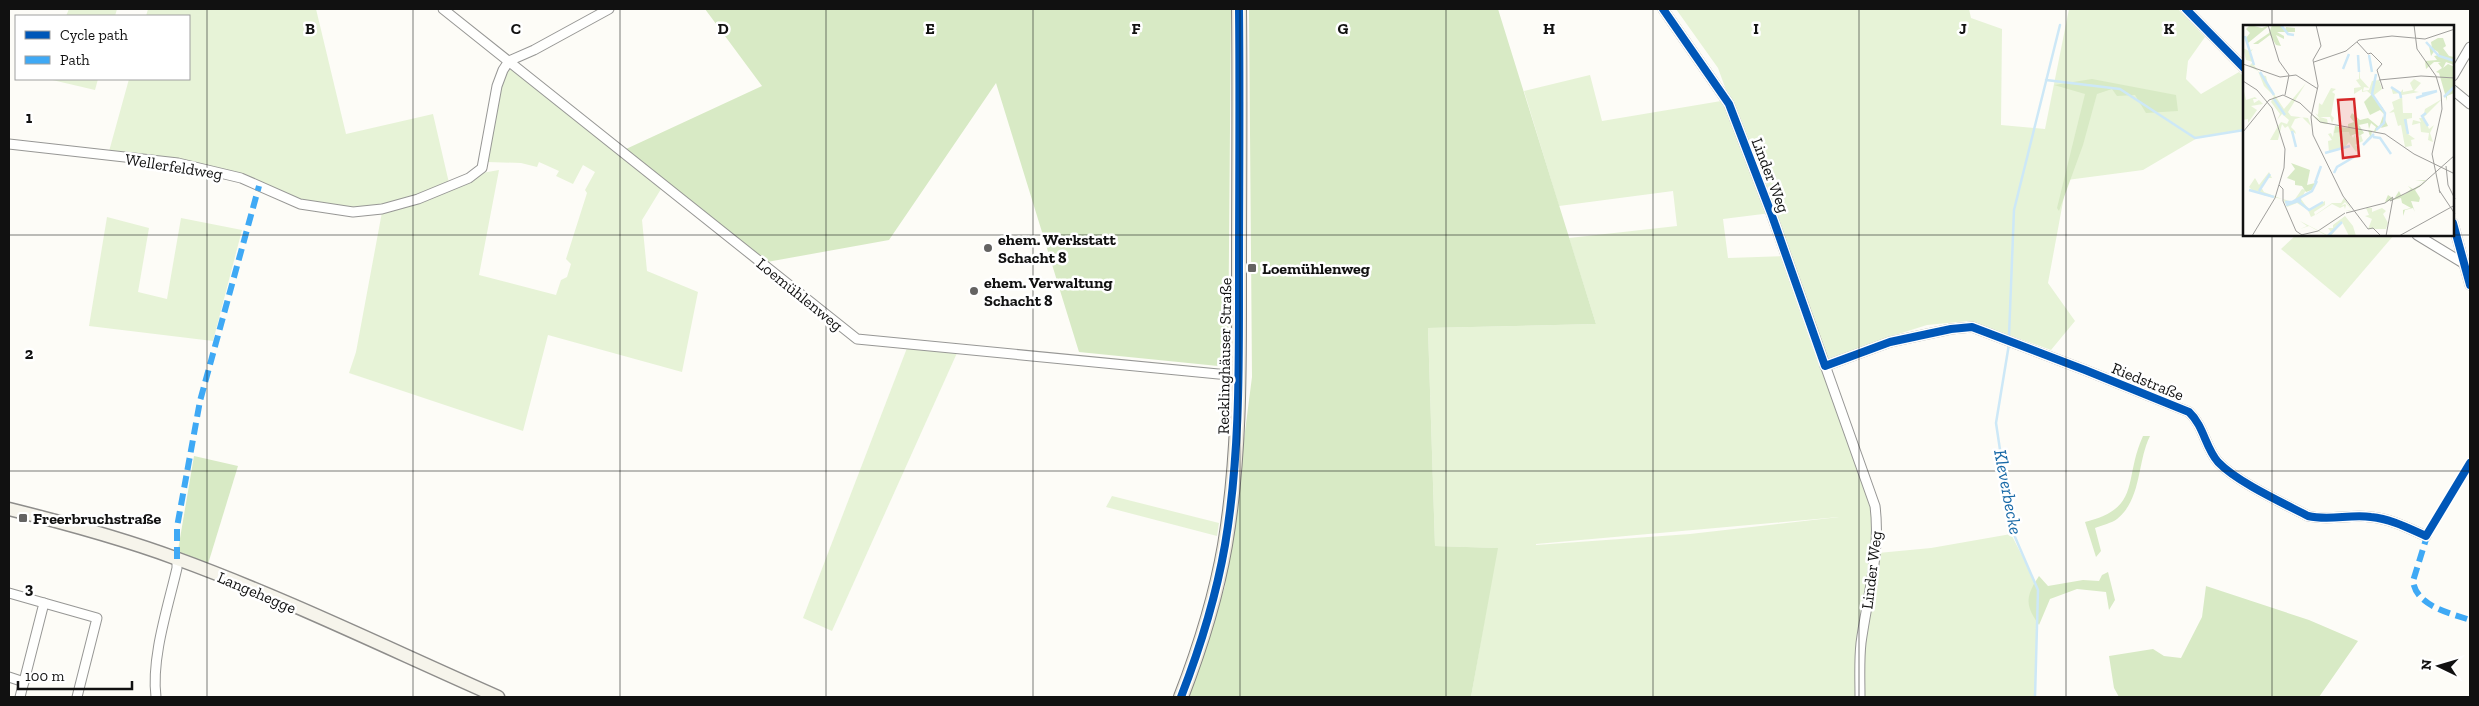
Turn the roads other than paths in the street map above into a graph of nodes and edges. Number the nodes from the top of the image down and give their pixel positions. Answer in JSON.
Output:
{"nodes":[{"id":1,"x":443,"y":9,"type":"edge"},
{"id":2,"x":609,"y":9,"type":"edge"},
{"id":3,"x":1240,"y":9,"type":"edge"},
{"id":4,"x":1663,"y":9,"type":"edge"},
{"id":5,"x":2186,"y":9,"type":"edge"},
{"id":6,"x":2470,"y":47,"type":"edge"},
{"id":7,"x":509,"y":61,"type":"junction"},
{"id":8,"x":2243,"y":67,"type":"edge"},
{"id":9,"x":2454,"y":74,"type":"edge"},
{"id":10,"x":2454,"y":91,"type":"edge"},
{"id":11,"x":2470,"y":104,"type":"edge"},
{"id":12,"x":9,"y":144,"type":"edge"},
{"id":13,"x":2454,"y":227,"type":"edge"},
{"id":14,"x":2419,"y":236,"type":"edge"},
{"id":15,"x":2463,"y":263,"type":"junction"},
{"id":16,"x":2470,"y":285,"type":"edge"},
{"id":17,"x":1824,"y":366,"type":"junction"},
{"id":18,"x":1239,"y":376,"type":"junction"},
{"id":19,"x":9,"y":509,"type":"edge"},
{"id":20,"x":2426,"y":536,"type":"dead end"},
{"id":21,"x":177,"y":558,"type":"junction"},
{"id":22,"x":9,"y":593,"type":"edge"},
{"id":23,"x":44,"y":603,"type":"junction"},
{"id":24,"x":9,"y":677,"type":"edge"},
{"id":25,"x":24,"y":682,"type":"junction"},
{"id":26,"x":20,"y":697,"type":"edge"},
{"id":27,"x":77,"y":697,"type":"edge"},
{"id":28,"x":156,"y":697,"type":"edge"},
{"id":29,"x":498,"y":697,"type":"edge"},
{"id":30,"x":1181,"y":697,"type":"edge"},
{"id":31,"x":1860,"y":697,"type":"edge"}],
"edges":[{"from":1,"to":7,"type":"street","name":"Loemühlenweg"},
{"from":2,"to":7,"type":"street"},
{"from":3,"to":18,"type":"main road","name":"Recklinghäuser Straße"},
{"from":4,"to":17,"type":"street","name":"Linder Weg"},
{"from":5,"to":8,"type":"street"},
{"from":6,"to":9,"type":"street"},
{"from":7,"to":12,"type":"street","name":"Wellerfeldweg"},
{"from":7,"to":18,"type":"street","name":"Loemühlenweg"},
{"from":10,"to":11,"type":"street"},
{"from":13,"to":15,"type":"street"},
{"from":14,"to":15,"type":"street"},
{"from":15,"to":16,"type":"street"},
{"from":17,"to":20,"type":"street","name":"Riedstraße"},
{"from":17,"to":31,"type":"street","name":"Linder Weg"},
{"from":18,"to":30,"type":"main road","name":"Recklinghäuser Straße"},
{"from":19,"to":21,"type":"street","name":"Langehegge"},
{"from":21,"to":28,"type":"street"},
{"from":21,"to":29,"type":"street","name":"Langehegge"},
{"from":22,"to":23,"type":"street"},
{"from":23,"to":25,"type":"street"},
{"from":23,"to":27,"type":"street"},
{"from":24,"to":25,"type":"street"},
{"from":25,"to":26,"type":"street"}]}
